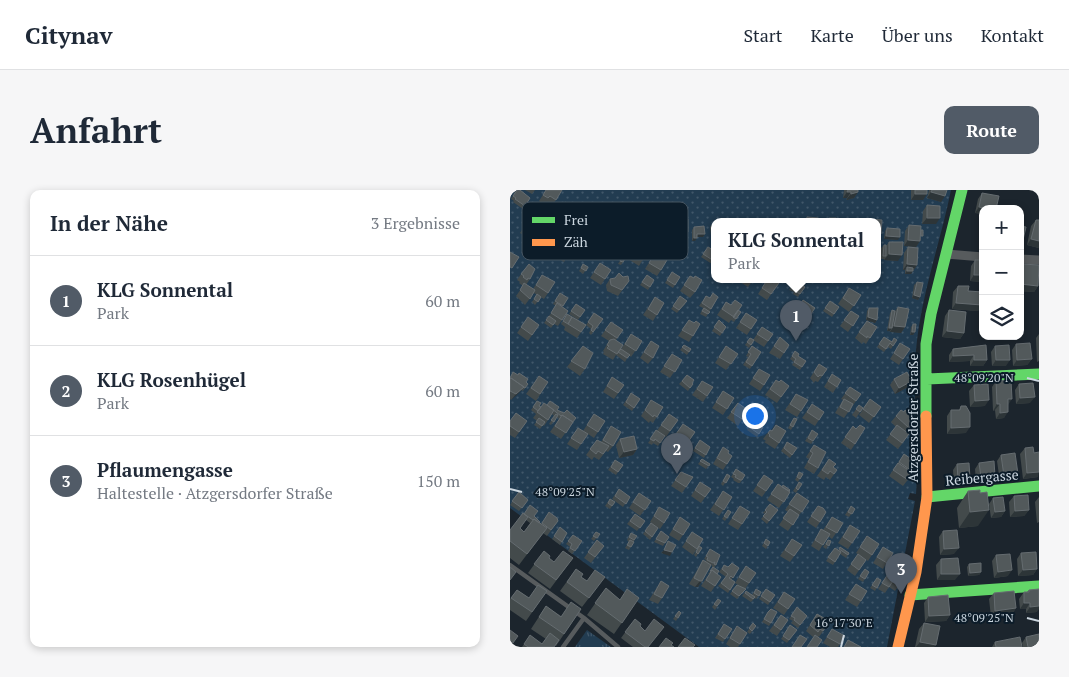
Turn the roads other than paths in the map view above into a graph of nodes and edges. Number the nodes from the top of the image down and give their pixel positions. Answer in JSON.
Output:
{"nodes":[{"id":1,"x":962,"y":190,"type":"edge"},
{"id":2,"x":946,"y":254,"type":"junction"},
{"id":3,"x":979,"y":256,"type":"edge"},
{"id":4,"x":1024,"y":259,"type":"edge"},
{"id":5,"x":1039,"y":260,"type":"edge"},
{"id":6,"x":1039,"y":374,"type":"edge"},
{"id":7,"x":927,"y":379,"type":"junction"},
{"id":8,"x":1039,"y":486,"type":"edge"},
{"id":9,"x":927,"y":496,"type":"junction"},
{"id":10,"x":510,"y":565,"type":"edge"},
{"id":11,"x":1039,"y":586,"type":"edge"},
{"id":12,"x":910,"y":595,"type":"junction"},
{"id":13,"x":584,"y":618,"type":"junction"},
{"id":14,"x":563,"y":647,"type":"edge"},
{"id":15,"x":618,"y":647,"type":"edge"},
{"id":16,"x":898,"y":647,"type":"edge"}],
"edges":[{"from":1,"to":2,"type":"street","name":"Atzgersdorfer Straße"},
{"from":2,"to":3,"type":"street"},
{"from":2,"to":7,"type":"street","name":"Atzgersdorfer Straße"},
{"from":4,"to":5,"type":"street"},
{"from":6,"to":7,"type":"street"},
{"from":7,"to":9,"type":"street","name":"Atzgersdorfer Straße"},
{"from":8,"to":9,"type":"street","name":"Reibergasse"},
{"from":9,"to":12,"type":"street","name":"Atzgersdorfer Straße"},
{"from":10,"to":13,"type":"lane"},
{"from":11,"to":12,"type":"street"},
{"from":12,"to":16,"type":"street","name":"Atzgersdorfer Straße"},
{"from":13,"to":14,"type":"lane"},
{"from":13,"to":15,"type":"lane"}]}
